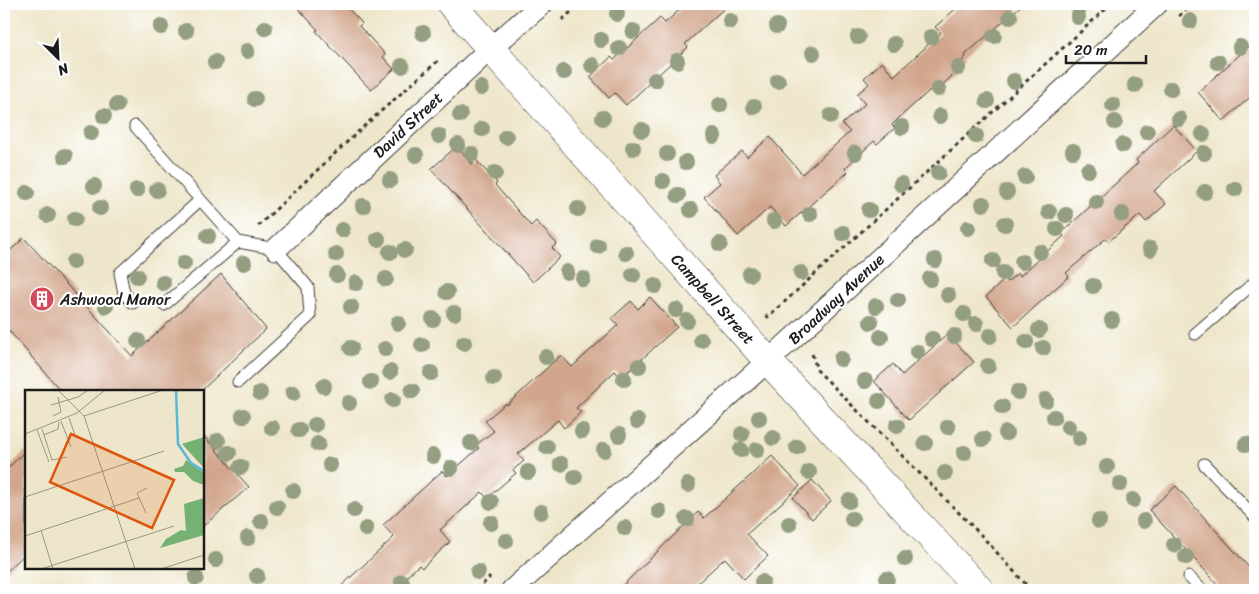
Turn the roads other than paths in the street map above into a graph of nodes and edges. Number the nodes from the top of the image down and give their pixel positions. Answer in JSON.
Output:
{"nodes":[{"id":1,"x":451,"y":4,"type":"edge"},
{"id":2,"x":542,"y":4,"type":"edge"},
{"id":3,"x":1157,"y":4,"type":"edge"},
{"id":4,"x":491,"y":48,"type":"junction"},
{"id":5,"x":135,"y":126,"type":"dead end"},
{"id":6,"x":200,"y":200,"type":"junction"},
{"id":7,"x":238,"y":242,"type":"junction"},
{"id":8,"x":276,"y":249,"type":"junction"},
{"id":9,"x":1255,"y":282,"type":"edge"},
{"id":10,"x":133,"y":303,"type":"dead end"},
{"id":11,"x":164,"y":305,"type":"dead end"},
{"id":12,"x":1195,"y":334,"type":"dead end"},
{"id":13,"x":768,"y":361,"type":"junction"},
{"id":14,"x":238,"y":382,"type":"dead end"},
{"id":15,"x":1204,"y":464,"type":"dead end"},
{"id":16,"x":1255,"y":518,"type":"edge"},
{"id":17,"x":1189,"y":577,"type":"dead end"},
{"id":18,"x":512,"y":590,"type":"edge"},
{"id":19,"x":980,"y":590,"type":"edge"},
{"id":20,"x":1202,"y":590,"type":"edge"}],
"edges":[{"from":1,"to":4,"type":"street","name":"Campbell Street"},
{"from":2,"to":4,"type":"street","name":"David Street"},
{"from":3,"to":13,"type":"street","name":"Broadway Avenue"},
{"from":4,"to":8,"type":"street","name":"David Street"},
{"from":4,"to":13,"type":"street","name":"Campbell Street"},
{"from":5,"to":6,"type":"lane"},
{"from":6,"to":7,"type":"lane"},
{"from":6,"to":10,"type":"lane"},
{"from":7,"to":8,"type":"lane"},
{"from":7,"to":11,"type":"lane"},
{"from":8,"to":14,"type":"lane"},
{"from":9,"to":12,"type":"lane"},
{"from":13,"to":18,"type":"street","name":"Broadway Avenue"},
{"from":13,"to":19,"type":"street","name":"Campbell Street"},
{"from":15,"to":16,"type":"lane"},
{"from":17,"to":20,"type":"lane"}]}
